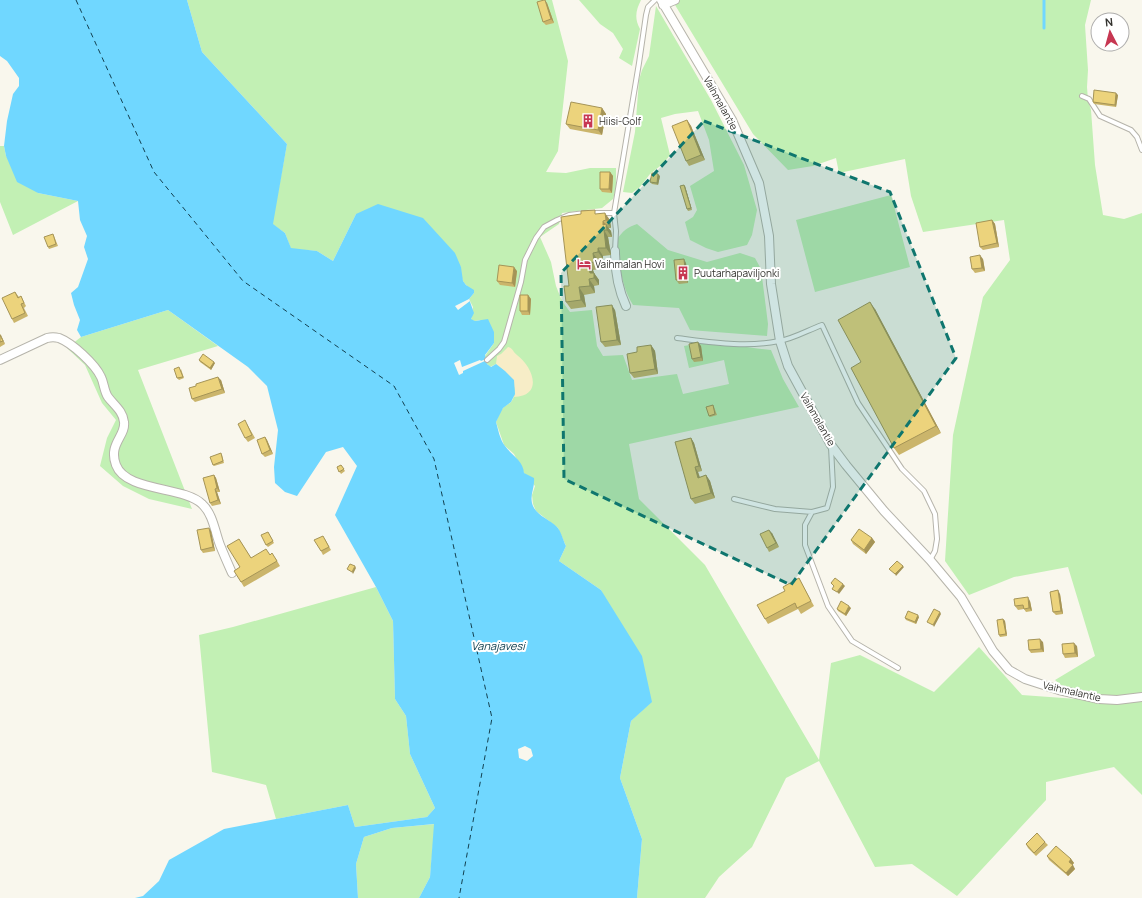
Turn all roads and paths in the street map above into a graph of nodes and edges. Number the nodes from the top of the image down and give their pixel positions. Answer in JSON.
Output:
{"nodes":[{"id":1,"x":656,"y":0,"type":"edge"},
{"id":2,"x":675,"y":0,"type":"edge"},
{"id":3,"x":662,"y":3,"type":"edge"},
{"id":4,"x":1082,"y":96,"type":"dead end"},
{"id":5,"x":1142,"y":150,"type":"edge"},
{"id":6,"x":614,"y":213,"type":"junction"},
{"id":7,"x":615,"y":251,"type":"joint"},
{"id":8,"x":626,"y":306,"type":"dead end"},
{"id":9,"x":677,"y":338,"type":"dead end"},
{"id":10,"x":780,"y":341,"type":"junction"},
{"id":11,"x":0,"y":360,"type":"edge"},
{"id":12,"x":487,"y":360,"type":"dead end"},
{"id":13,"x":831,"y":445,"type":"junction"},
{"id":14,"x":734,"y":499,"type":"dead end"},
{"id":15,"x":812,"y":512,"type":"junction"},
{"id":16,"x":930,"y":560,"type":"junction"},
{"id":17,"x":232,"y":573,"type":"dead end"},
{"id":18,"x":898,"y":668,"type":"dead end"},
{"id":19,"x":1142,"y":697,"type":"edge"}],
"edges":[{"from":1,"to":6,"type":"lane"},
{"from":2,"to":3,"type":"street"},
{"from":3,"to":10,"type":"street","name":"Vaihmalantie"},
{"from":4,"to":5,"type":"lane"},
{"from":6,"to":7,"type":"lane"},
{"from":6,"to":12,"type":"lane"},
{"from":7,"to":8,"type":"street"},
{"from":9,"to":10,"type":"lane"},
{"from":10,"to":13,"type":"street","name":"Vaihmalantie"},
{"from":10,"to":16,"type":"lane"},
{"from":11,"to":17,"type":"street"},
{"from":13,"to":15,"type":"lane"},
{"from":13,"to":16,"type":"street","name":"Vaihmalantie"},
{"from":14,"to":15,"type":"lane"},
{"from":15,"to":18,"type":"lane"},
{"from":16,"to":19,"type":"street","name":"Vaihmalantie"}]}
